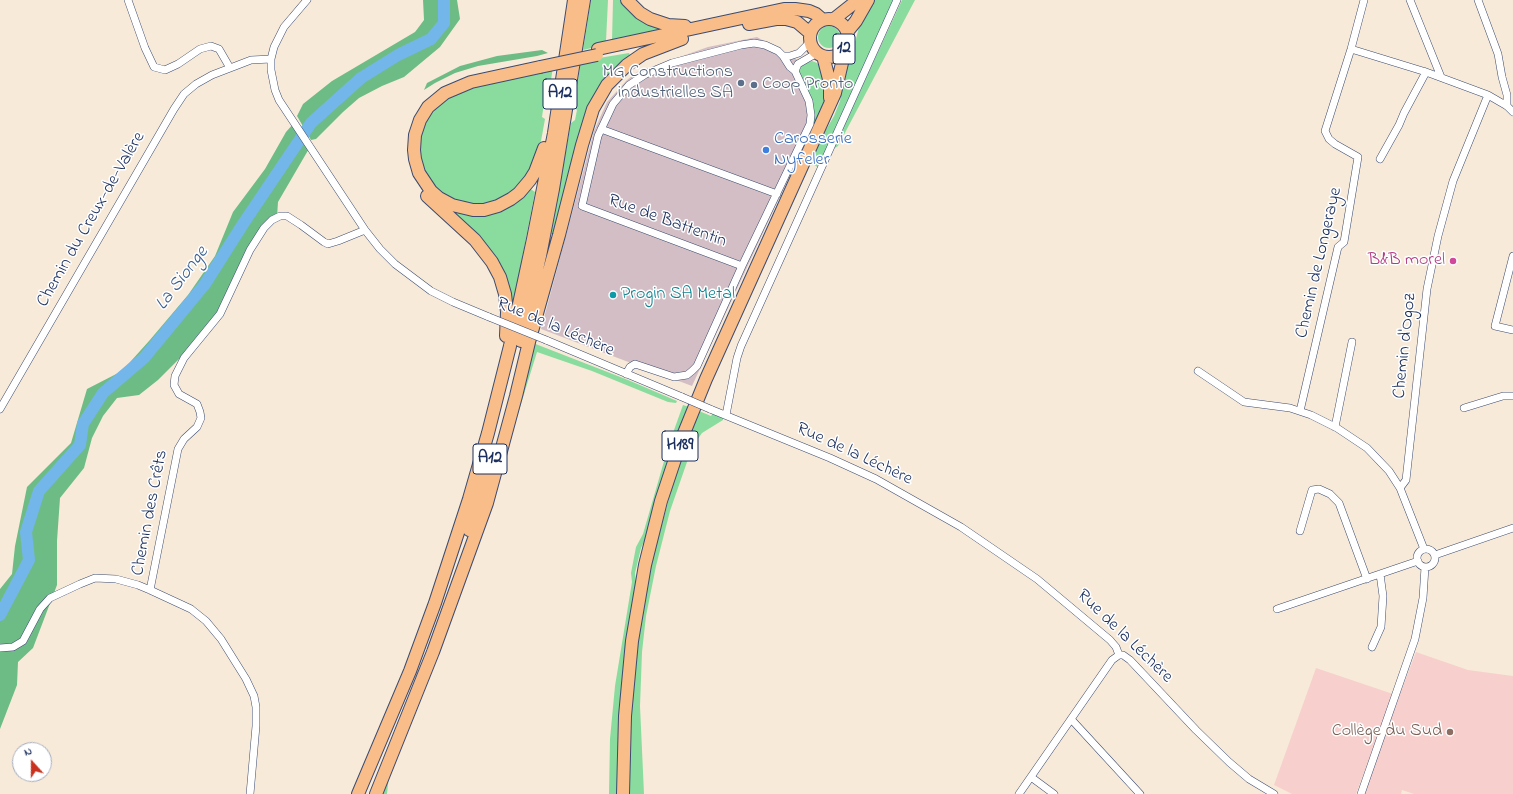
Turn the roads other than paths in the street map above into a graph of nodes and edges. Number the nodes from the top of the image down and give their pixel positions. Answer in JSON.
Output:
{"nodes":[{"id":1,"x":128,"y":0,"type":"edge"},
{"id":2,"x":307,"y":0,"type":"edge"},
{"id":3,"x":569,"y":0,"type":"edge"},
{"id":4,"x":574,"y":0,"type":"edge"},
{"id":5,"x":584,"y":0,"type":"edge"},
{"id":6,"x":627,"y":0,"type":"edge"},
{"id":7,"x":858,"y":0,"type":"edge"},
{"id":8,"x":868,"y":0,"type":"edge"},
{"id":9,"x":898,"y":0,"type":"edge"},
{"id":10,"x":1364,"y":0,"type":"edge"},
{"id":11,"x":1410,"y":0,"type":"edge"},
{"id":12,"x":1478,"y":0,"type":"edge"},
{"id":13,"x":829,"y":19,"type":"junction"},
{"id":14,"x":702,"y":26,"type":"junction"},
{"id":15,"x":847,"y":32,"type":"junction"},
{"id":16,"x":810,"y":38,"type":"junction"},
{"id":17,"x":682,"y":39,"type":"junction"},
{"id":18,"x":1351,"y":49,"type":"junction"},
{"id":19,"x":597,"y":52,"type":"junction"},
{"id":20,"x":841,"y":53,"type":"junction"},
{"id":21,"x":820,"y":54,"type":"junction"},
{"id":22,"x":784,"y":56,"type":"junction"},
{"id":23,"x":271,"y":59,"type":"junction"},
{"id":24,"x":541,"y":64,"type":"junction"},
{"id":25,"x":230,"y":68,"type":"junction"},
{"id":26,"x":795,"y":71,"type":"junction"},
{"id":27,"x":1426,"y":72,"type":"junction"},
{"id":28,"x":1441,"y":78,"type":"junction"},
{"id":29,"x":1488,"y":96,"type":"junction"},
{"id":30,"x":830,"y":104,"type":"junction"},
{"id":31,"x":1507,"y":106,"type":"junction"},
{"id":32,"x":1513,"y":112,"type":"edge"},
{"id":33,"x":601,"y":129,"type":"junction"},
{"id":34,"x":1380,"y":159,"type":"dead end"},
{"id":35,"x":777,"y":194,"type":"junction"},
{"id":36,"x":365,"y":230,"type":"junction"},
{"id":37,"x":1513,"y":256,"type":"edge"},
{"id":38,"x":742,"y":266,"type":"junction"},
{"id":39,"x":1513,"y":330,"type":"edge"},
{"id":40,"x":1352,"y":342,"type":"dead end"},
{"id":41,"x":1198,"y":370,"type":"dead end"},
{"id":42,"x":626,"y":374,"type":"junction"},
{"id":43,"x":500,"y":386,"type":"junction"},
{"id":44,"x":1513,"y":396,"type":"edge"},
{"id":45,"x":1464,"y":408,"type":"dead end"},
{"id":46,"x":0,"y":409,"type":"edge"},
{"id":47,"x":1300,"y":411,"type":"junction"},
{"id":48,"x":726,"y":415,"type":"junction"},
{"id":49,"x":1335,"y":427,"type":"junction"},
{"id":50,"x":1400,"y":488,"type":"junction"},
{"id":51,"x":1513,"y":528,"type":"edge"},
{"id":52,"x":1300,"y":531,"type":"dead end"},
{"id":53,"x":1424,"y":549,"type":"junction"},
{"id":54,"x":1435,"y":555,"type":"junction"},
{"id":55,"x":1418,"y":561,"type":"junction"},
{"id":56,"x":1425,"y":567,"type":"junction"},
{"id":57,"x":1380,"y":574,"type":"junction"},
{"id":58,"x":1367,"y":579,"type":"junction"},
{"id":59,"x":150,"y":590,"type":"junction"},
{"id":60,"x":1277,"y":609,"type":"dead end"},
{"id":61,"x":1372,"y":647,"type":"dead end"},
{"id":62,"x":2,"y":648,"type":"edge"},
{"id":63,"x":1119,"y":655,"type":"junction"},
{"id":64,"x":1071,"y":719,"type":"junction"},
{"id":65,"x":1031,"y":777,"type":"junction"},
{"id":66,"x":250,"y":794,"type":"edge"},
{"id":67,"x":358,"y":794,"type":"edge"},
{"id":68,"x":368,"y":794,"type":"edge"},
{"id":69,"x":376,"y":794,"type":"edge"},
{"id":70,"x":623,"y":794,"type":"edge"},
{"id":71,"x":1019,"y":794,"type":"edge"},
{"id":72,"x":1054,"y":794,"type":"edge"},
{"id":73,"x":1140,"y":794,"type":"edge"},
{"id":74,"x":1274,"y":794,"type":"edge"},
{"id":75,"x":1361,"y":794,"type":"edge"}],
"edges":[{"from":1,"to":25,"type":"street"},
{"from":2,"to":23,"type":"street"},
{"from":3,"to":24,"type":"highway"},
{"from":4,"to":43,"type":"highway","number":"A12"},
{"from":5,"to":68,"type":"highway","number":"A12"},
{"from":6,"to":14,"type":"highway"},
{"from":7,"to":13,"type":"highway","number":"12"},
{"from":8,"to":15,"type":"highway","number":"12"},
{"from":9,"to":48,"type":"street"},
{"from":10,"to":18,"type":"street","name":"Chemin de Longeraye"},
{"from":11,"to":28,"type":"street"},
{"from":12,"to":31,"type":"street"},
{"from":13,"to":14,"type":"highway"},
{"from":13,"to":15,"type":"highway","number":"12"},
{"from":13,"to":16,"type":"highway","number":"12"},
{"from":14,"to":19,"type":"highway"},
{"from":15,"to":20,"type":"highway","number":"12"},
{"from":16,"to":17,"type":"highway"},
{"from":16,"to":21,"type":"highway","number":"12"},
{"from":16,"to":22,"type":"street"},
{"from":17,"to":19,"type":"highway"},
{"from":17,"to":69,"type":"highway"},
{"from":18,"to":27,"type":"street"},
{"from":18,"to":47,"type":"street","name":"Chemin de Longeraye"},
{"from":19,"to":24,"type":"highway","bridge":true},
{"from":20,"to":21,"type":"highway","number":"12"},
{"from":20,"to":30,"type":"highway","number":"12"},
{"from":21,"to":26,"type":"street"},
{"from":21,"to":30,"type":"highway","number":"12"},
{"from":22,"to":26,"type":"street","name":"Rue de Battentin"},
{"from":22,"to":33,"type":"street","name":"Rue de Battentin"},
{"from":23,"to":25,"type":"street","name":"Chemin du Creux-de-Valère"},
{"from":23,"to":36,"type":"street","name":"Rue de la Léchère"},
{"from":24,"to":43,"type":"highway"},
{"from":25,"to":46,"type":"street","name":"Chemin du Creux-de-Valère"},
{"from":26,"to":35,"type":"street","name":"Rue de Battentin"},
{"from":27,"to":28,"type":"street"},
{"from":27,"to":34,"type":"street"},
{"from":28,"to":29,"type":"street"},
{"from":29,"to":31,"type":"street"},
{"from":29,"to":50,"type":"street","name":"Chemin d'Ogoz"},
{"from":30,"to":70,"type":"highway","number":"H189"},
{"from":31,"to":32,"type":"street"},
{"from":33,"to":35,"type":"street"},
{"from":33,"to":38,"type":"street","name":"Rue de Battentin"},
{"from":35,"to":38,"type":"street","name":"Rue de Battentin"},
{"from":36,"to":42,"type":"street","name":"Rue de la Léchère","bridge":true},
{"from":36,"to":59,"type":"street","name":"Chemin des Crêts"},
{"from":37,"to":39,"type":"street"},
{"from":38,"to":42,"type":"street"},
{"from":40,"to":49,"type":"street"},
{"from":41,"to":47,"type":"street"},
{"from":42,"to":48,"type":"street","name":"Rue de la Léchère","bridge":true},
{"from":43,"to":67,"type":"highway","number":"A12"},
{"from":44,"to":45,"type":"street"},
{"from":47,"to":49,"type":"street"},
{"from":48,"to":63,"type":"street","name":"Rue de la Léchère"},
{"from":49,"to":50,"type":"street"},
{"from":50,"to":53,"type":"street"},
{"from":51,"to":54,"type":"street"},
{"from":52,"to":58,"type":"street"},
{"from":53,"to":54,"type":"street"},
{"from":53,"to":55,"type":"street"},
{"from":54,"to":56,"type":"street"},
{"from":55,"to":56,"type":"street"},
{"from":55,"to":57,"type":"street"},
{"from":56,"to":75,"type":"street"},
{"from":57,"to":58,"type":"street"},
{"from":57,"to":61,"type":"street"},
{"from":58,"to":60,"type":"street"},
{"from":59,"to":62,"type":"street","name":"Chemin des Crêts"},
{"from":59,"to":66,"type":"street","name":"Chemin des Crêts"},
{"from":63,"to":64,"type":"street"},
{"from":63,"to":74,"type":"street","name":"Rue de la Léchère"},
{"from":64,"to":65,"type":"street"},
{"from":64,"to":73,"type":"street"},
{"from":65,"to":71,"type":"street"},
{"from":65,"to":72,"type":"street"}]}
